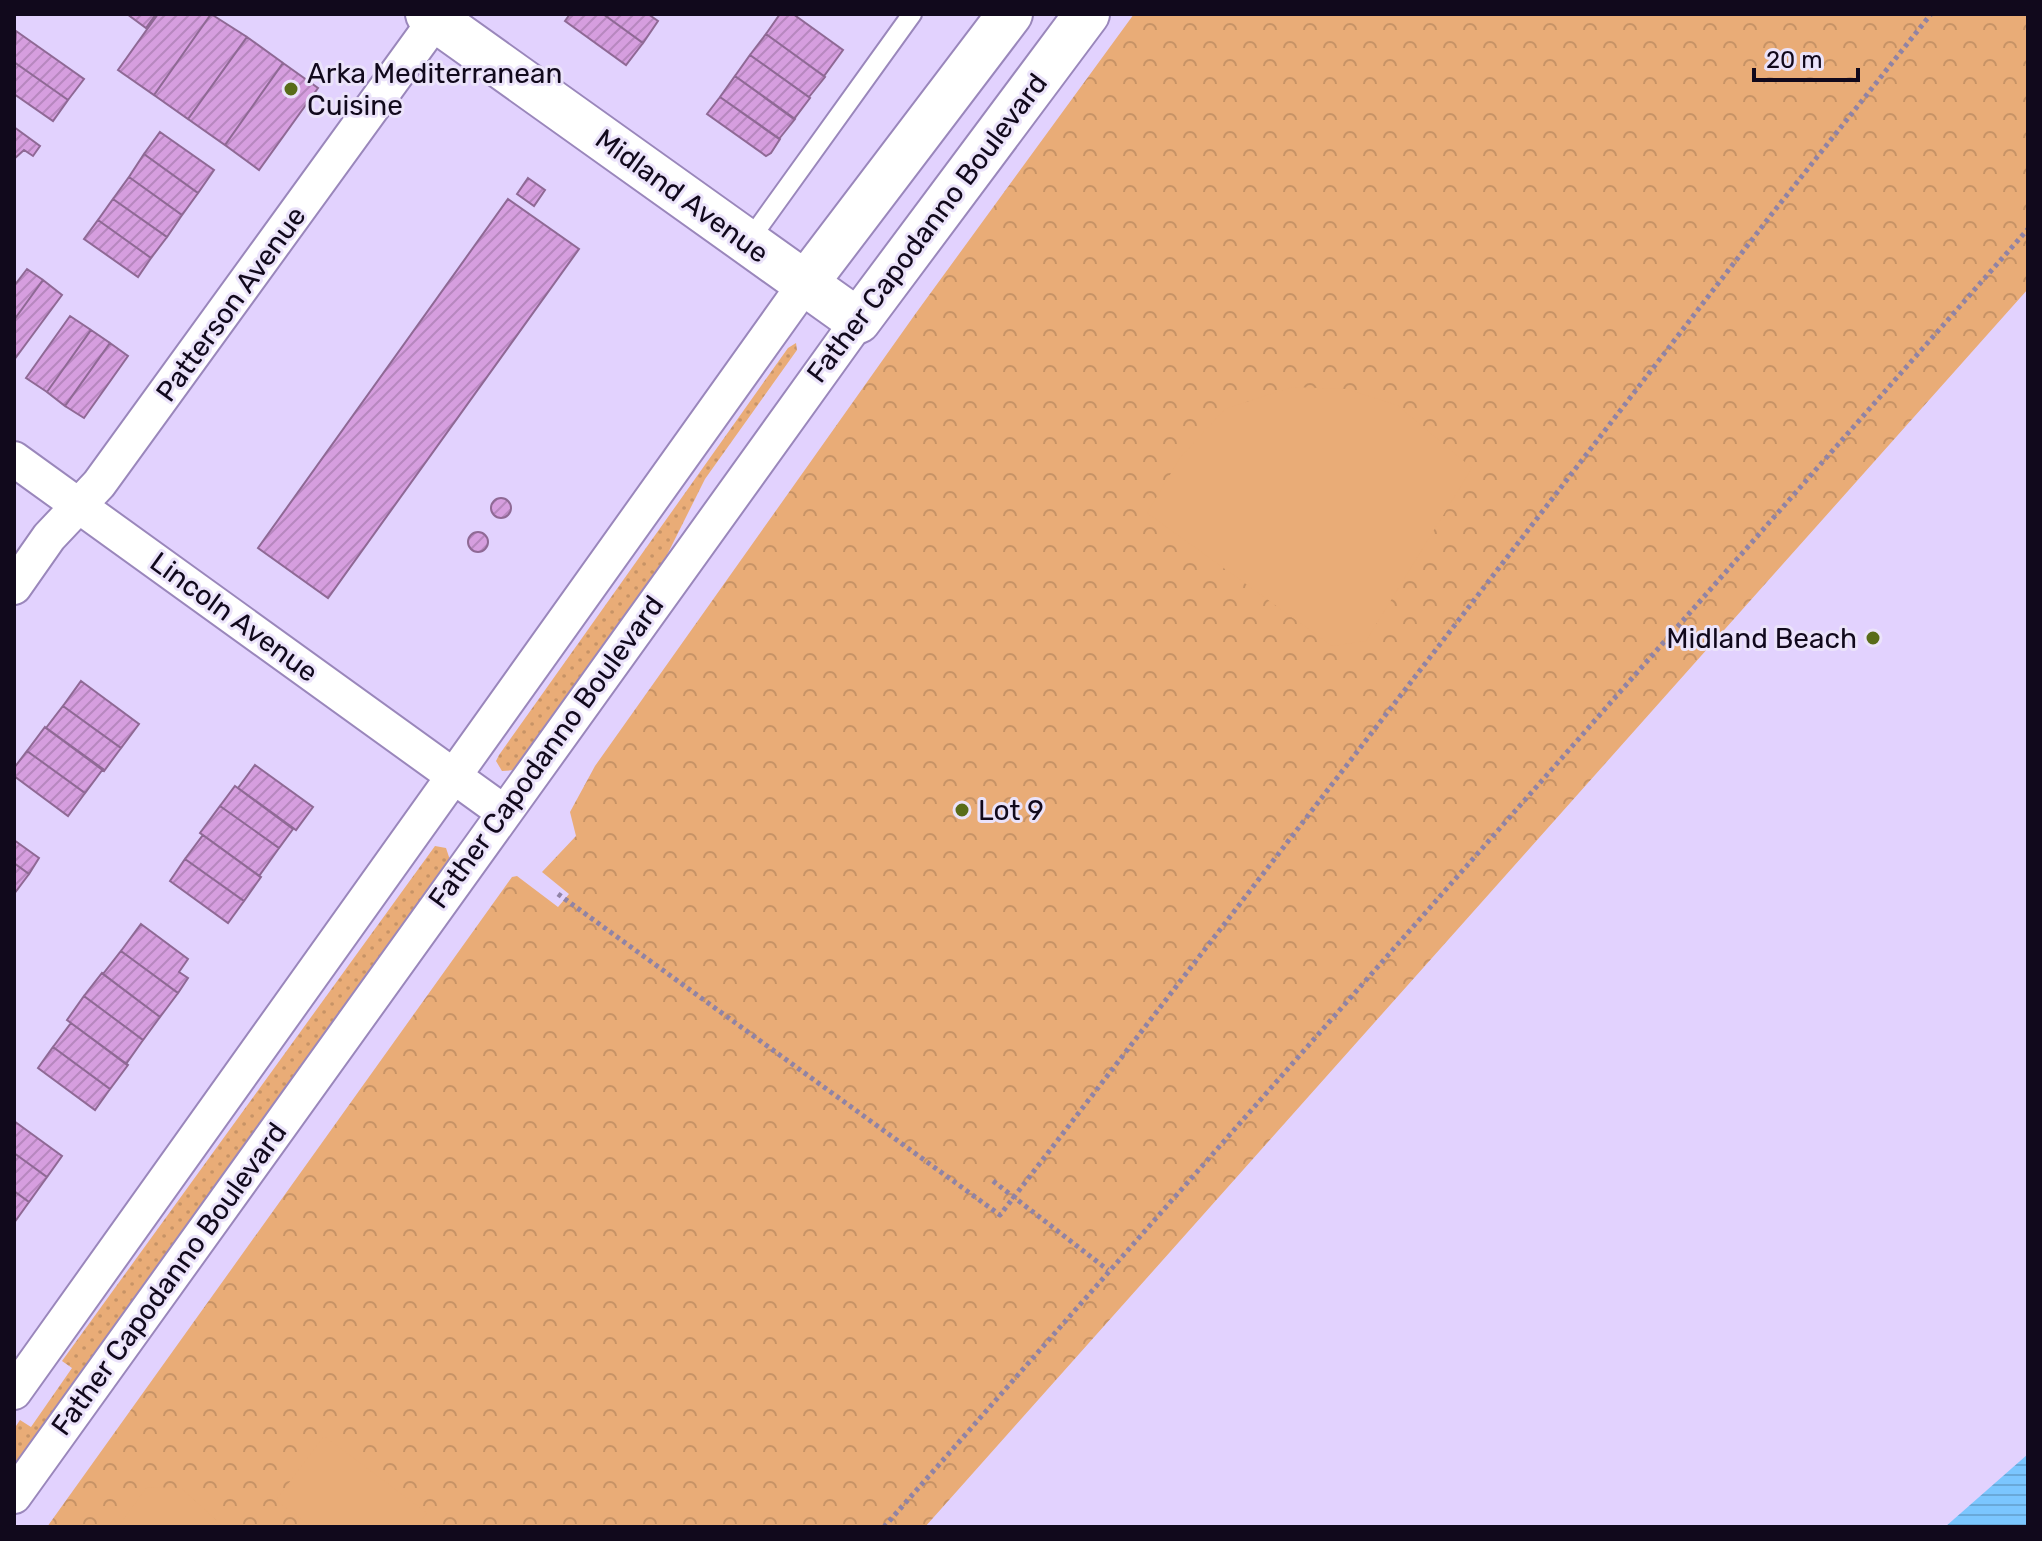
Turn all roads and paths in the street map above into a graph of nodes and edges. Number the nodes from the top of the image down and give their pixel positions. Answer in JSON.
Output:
{"nodes":[{"id":1,"x":912,"y":14,"type":"edge"},
{"id":2,"x":1010,"y":14,"type":"edge"},
{"id":3,"x":1087,"y":14,"type":"edge"},
{"id":4,"x":1931,"y":14,"type":"edge"},
{"id":5,"x":435,"y":16,"type":"edge"},
{"id":6,"x":2028,"y":229,"type":"edge"},
{"id":7,"x":747,"y":243,"type":"junction"},
{"id":8,"x":805,"y":284,"type":"junction"},
{"id":9,"x":858,"y":321,"type":"junction"},
{"id":10,"x":14,"y":459,"type":"edge"},
{"id":11,"x":78,"y":506,"type":"junction"},
{"id":12,"x":14,"y":587,"type":"edge"},
{"id":13,"x":454,"y":774,"type":"junction"},
{"id":14,"x":502,"y":811,"type":"junction"},
{"id":15,"x":558,"y":894,"type":"dead end"},
{"id":16,"x":993,"y":1181,"type":"dead end"},
{"id":17,"x":1014,"y":1197,"type":"junction"},
{"id":18,"x":1108,"y":1270,"type":"junction"},
{"id":19,"x":17,"y":1380,"type":"edge"},
{"id":20,"x":14,"y":1496,"type":"edge"},
{"id":21,"x":884,"y":1527,"type":"edge"}],
"edges":[{"from":1,"to":7,"type":"lane"},
{"from":2,"to":8,"type":"main road"},
{"from":3,"to":9,"type":"main road","name":"Father Capodanno Boulevard"},
{"from":4,"to":17,"type":"path"},
{"from":5,"to":7,"type":"main road","name":"Midland Avenue"},
{"from":5,"to":11,"type":"street","name":"Patterson Avenue"},
{"from":6,"to":18,"type":"path"},
{"from":7,"to":8,"type":"main road","name":"Midland Avenue"},
{"from":8,"to":9,"type":"main road","name":"Midland Avenue"},
{"from":8,"to":13,"type":"street"},
{"from":9,"to":14,"type":"street","name":"Father Capodanno Boulevard"},
{"from":10,"to":11,"type":"street","name":"Lincoln Avenue"},
{"from":11,"to":12,"type":"street","name":"Patterson Avenue"},
{"from":11,"to":13,"type":"street","name":"Lincoln Avenue"},
{"from":13,"to":14,"type":"street","name":"Lincoln Avenue"},
{"from":13,"to":19,"type":"street"},
{"from":14,"to":20,"type":"street","name":"Father Capodanno Boulevard"},
{"from":15,"to":17,"type":"path"},
{"from":16,"to":17,"type":"path"},
{"from":17,"to":18,"type":"path"},
{"from":18,"to":21,"type":"path"}]}
